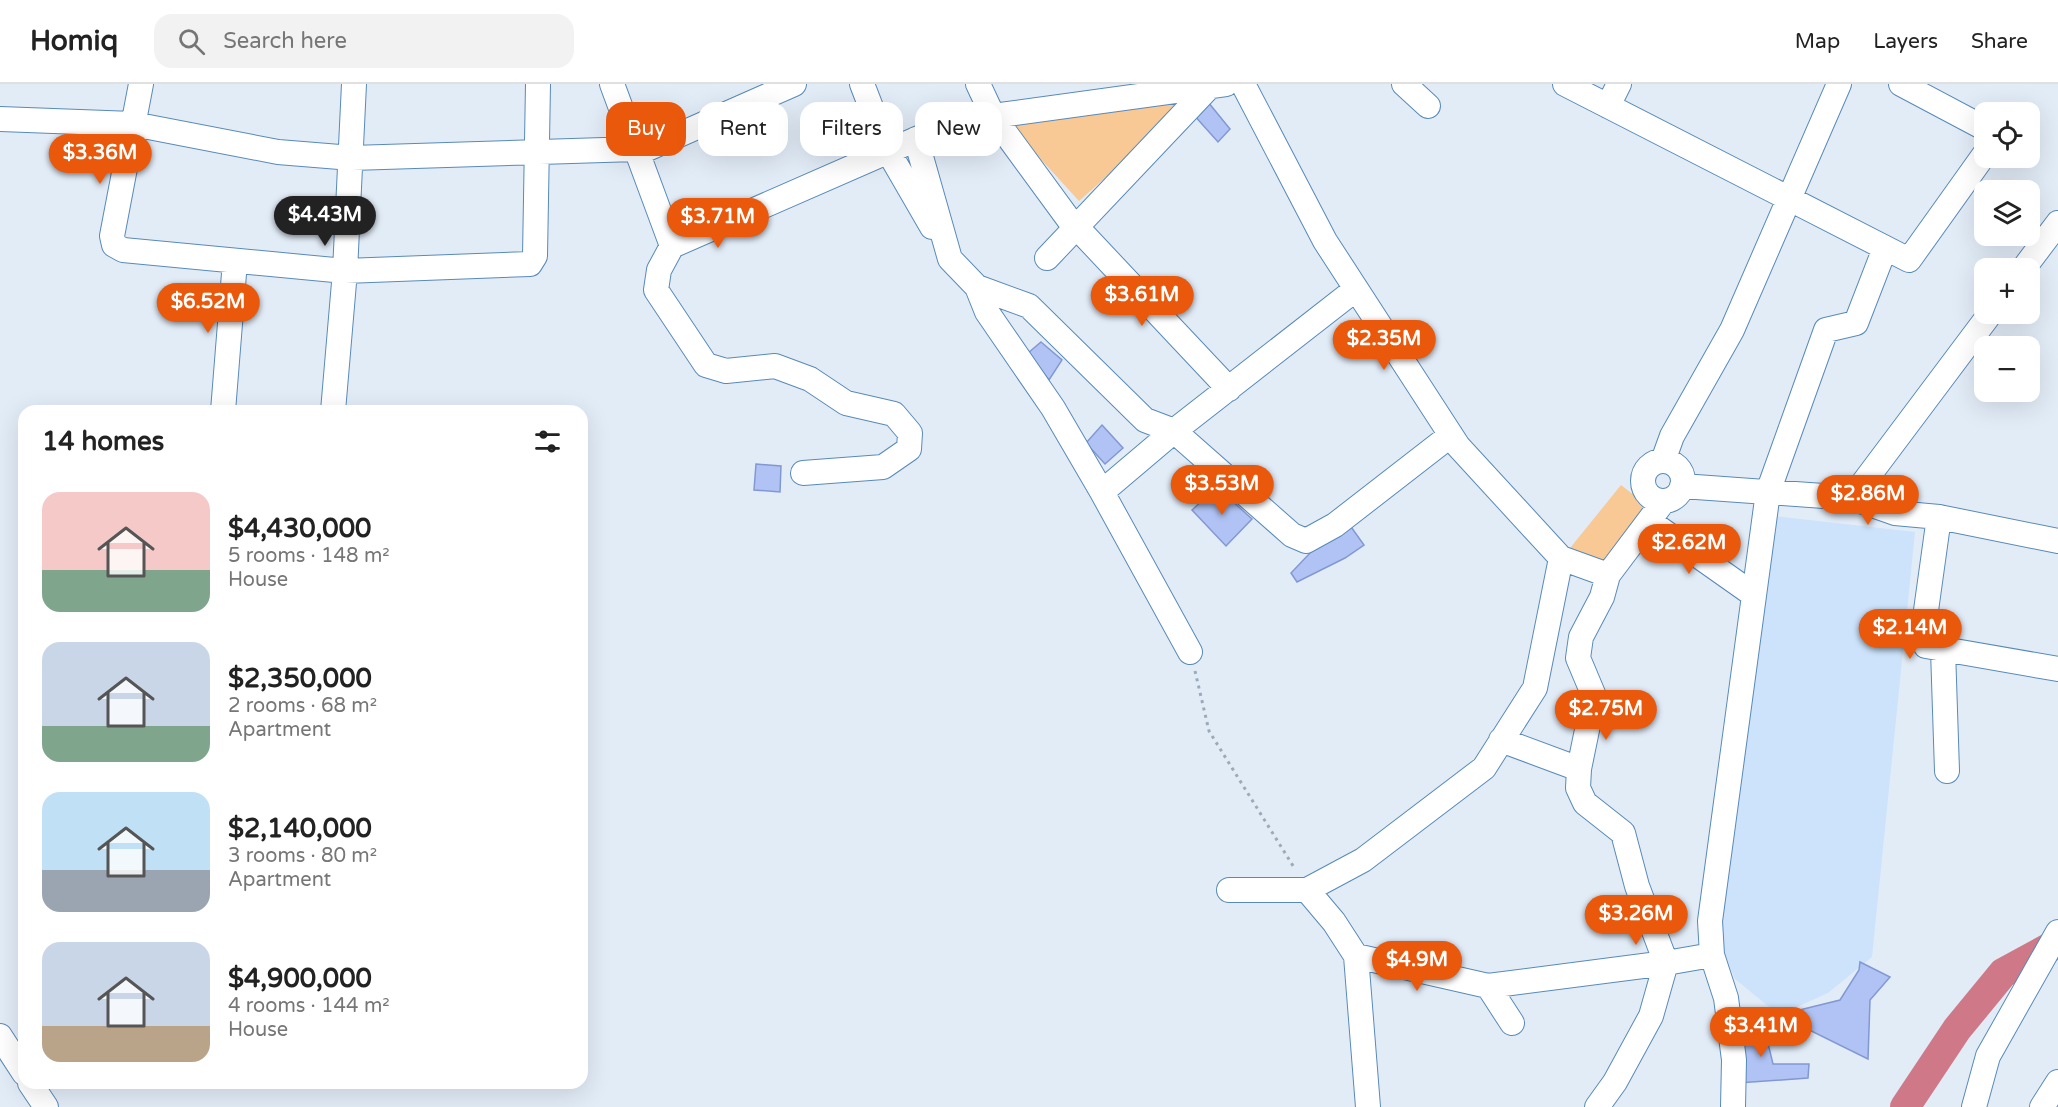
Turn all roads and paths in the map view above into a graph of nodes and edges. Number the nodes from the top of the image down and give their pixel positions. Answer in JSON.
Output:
{"nodes":[{"id":1,"x":141,"y":84,"type":"edge"},
{"id":2,"x":354,"y":84,"type":"edge"},
{"id":3,"x":538,"y":84,"type":"edge"},
{"id":4,"x":612,"y":84,"type":"edge"},
{"id":5,"x":794,"y":84,"type":"edge"},
{"id":6,"x":862,"y":84,"type":"edge"},
{"id":7,"x":978,"y":84,"type":"edge"},
{"id":8,"x":1243,"y":84,"type":"edge"},
{"id":9,"x":1404,"y":84,"type":"edge"},
{"id":10,"x":1565,"y":84,"type":"edge"},
{"id":11,"x":1619,"y":84,"type":"edge"},
{"id":12,"x":1839,"y":84,"type":"edge"},
{"id":13,"x":1901,"y":84,"type":"edge"},
{"id":14,"x":1218,"y":85,"type":"edge"},
{"id":15,"x":619,"y":102,"type":"edge"},
{"id":16,"x":869,"y":102,"type":"edge"},
{"id":17,"x":986,"y":102,"type":"edge"},
{"id":18,"x":1428,"y":106,"type":"dead end"},
{"id":19,"x":1608,"y":106,"type":"junction"},
{"id":20,"x":1002,"y":115,"type":"edge"},
{"id":21,"x":0,"y":119,"type":"edge"},
{"id":22,"x":1974,"y":123,"type":"edge"},
{"id":23,"x":134,"y":124,"type":"junction"},
{"id":24,"x":1002,"y":128,"type":"edge"},
{"id":25,"x":686,"y":130,"type":"edge"},
{"id":26,"x":606,"y":150,"type":"edge"},
{"id":27,"x":543,"y":152,"type":"junction"},
{"id":28,"x":639,"y":156,"type":"edge"},
{"id":29,"x":877,"y":156,"type":"edge"},
{"id":30,"x":891,"y":156,"type":"edge"},
{"id":31,"x":921,"y":156,"type":"edge"},
{"id":32,"x":352,"y":158,"type":"junction"},
{"id":33,"x":1975,"y":168,"type":"edge"},
{"id":34,"x":1789,"y":199,"type":"junction"},
{"id":35,"x":2058,"y":223,"type":"edge"},
{"id":36,"x":1080,"y":232,"type":"junction"},
{"id":37,"x":672,"y":246,"type":"junction"},
{"id":38,"x":1885,"y":248,"type":"junction"},
{"id":39,"x":1047,"y":258,"type":"dead end"},
{"id":40,"x":2032,"y":258,"type":"edge"},
{"id":41,"x":950,"y":259,"type":"junction"},
{"id":42,"x":235,"y":261,"type":"junction"},
{"id":43,"x":345,"y":271,"type":"junction"},
{"id":44,"x":977,"y":287,"type":"junction"},
{"id":45,"x":1356,"y":288,"type":"junction"},
{"id":46,"x":1982,"y":324,"type":"edge"},
{"id":47,"x":1229,"y":388,"type":"junction"},
{"id":48,"x":223,"y":405,"type":"edge"},
{"id":49,"x":334,"y":405,"type":"edge"},
{"id":50,"x":1174,"y":431,"type":"junction"},
{"id":51,"x":1451,"y":435,"type":"junction"},
{"id":52,"x":1663,"y":461,"type":"junction"},
{"id":53,"x":803,"y":473,"type":"dead end"},
{"id":54,"x":1682,"y":486,"type":"junction"},
{"id":55,"x":1102,"y":492,"type":"junction"},
{"id":56,"x":1768,"y":492,"type":"junction"},
{"id":57,"x":1852,"y":498,"type":"junction"},
{"id":58,"x":1656,"y":511,"type":"junction"},
{"id":59,"x":1939,"y":517,"type":"junction"},
{"id":60,"x":2058,"y":541,"type":"edge"},
{"id":61,"x":1561,"y":558,"type":"junction"},
{"id":62,"x":1608,"y":575,"type":"junction"},
{"id":63,"x":1754,"y":595,"type":"junction"},
{"id":64,"x":1942,"y":650,"type":"junction"},
{"id":65,"x":1190,"y":652,"type":"joint"},
{"id":66,"x":2058,"y":669,"type":"edge"},
{"id":67,"x":1502,"y":740,"type":"junction"},
{"id":68,"x":1579,"y":769,"type":"junction"},
{"id":69,"x":1947,"y":771,"type":"dead end"},
{"id":70,"x":1229,"y":890,"type":"dead end"},
{"id":71,"x":1307,"y":890,"type":"junction"},
{"id":72,"x":2058,"y":932,"type":"edge"},
{"id":73,"x":1712,"y":955,"type":"junction"},
{"id":74,"x":1356,"y":956,"type":"junction"},
{"id":75,"x":1666,"y":963,"type":"junction"},
{"id":76,"x":2051,"y":963,"type":"edge"},
{"id":77,"x":1488,"y":986,"type":"junction"},
{"id":78,"x":1512,"y":1023,"type":"dead end"},
{"id":79,"x":0,"y":1036,"type":"edge"},
{"id":80,"x":18,"y":1064,"type":"edge"},
{"id":81,"x":2058,"y":1082,"type":"edge"},
{"id":82,"x":34,"y":1089,"type":"edge"},
{"id":83,"x":46,"y":1107,"type":"edge"},
{"id":84,"x":1368,"y":1107,"type":"edge"},
{"id":85,"x":1597,"y":1107,"type":"edge"},
{"id":86,"x":1733,"y":1107,"type":"edge"},
{"id":87,"x":1974,"y":1107,"type":"edge"},
{"id":88,"x":2042,"y":1107,"type":"edge"}],
"edges":[{"from":1,"to":23,"type":"street"},
{"from":2,"to":32,"type":"street"},
{"from":3,"to":27,"type":"street"},
{"from":4,"to":15,"type":"street"},
{"from":5,"to":25,"type":"street"},
{"from":6,"to":16,"type":"street"},
{"from":7,"to":17,"type":"street"},
{"from":8,"to":45,"type":"street"},
{"from":9,"to":18,"type":"street"},
{"from":10,"to":19,"type":"street"},
{"from":11,"to":19,"type":"street"},
{"from":12,"to":34,"type":"street"},
{"from":13,"to":22,"type":"street"},
{"from":14,"to":20,"type":"street"},
{"from":14,"to":36,"type":"street"},
{"from":19,"to":34,"type":"street"},
{"from":21,"to":23,"type":"street"},
{"from":23,"to":32,"type":"street"},
{"from":23,"to":42,"type":"street"},
{"from":24,"to":36,"type":"street"},
{"from":26,"to":27,"type":"street"},
{"from":27,"to":32,"type":"street"},
{"from":27,"to":43,"type":"street"},
{"from":28,"to":37,"type":"street"},
{"from":29,"to":37,"type":"street"},
{"from":30,"to":41,"type":"street"},
{"from":31,"to":41,"type":"street"},
{"from":32,"to":43,"type":"street"},
{"from":33,"to":38,"type":"street"},
{"from":34,"to":38,"type":"street"},
{"from":34,"to":52,"type":"street"},
{"from":35,"to":40,"type":"street"},
{"from":36,"to":39,"type":"street"},
{"from":36,"to":47,"type":"street"},
{"from":37,"to":53,"type":"street"},
{"from":38,"to":56,"type":"street"},
{"from":41,"to":44,"type":"street"},
{"from":42,"to":43,"type":"street"},
{"from":42,"to":48,"type":"street"},
{"from":43,"to":49,"type":"street"},
{"from":44,"to":50,"type":"street"},
{"from":44,"to":55,"type":"street"},
{"from":45,"to":47,"type":"street"},
{"from":45,"to":51,"type":"street"},
{"from":46,"to":57,"type":"street"},
{"from":47,"to":50,"type":"street"},
{"from":50,"to":51,"type":"street"},
{"from":50,"to":55,"type":"street"},
{"from":51,"to":61,"type":"street"},
{"from":52,"to":54,"type":"street"},
{"from":52,"to":58,"type":"street"},
{"from":54,"to":56,"type":"street"},
{"from":54,"to":58,"type":"street"},
{"from":55,"to":65,"type":"street"},
{"from":56,"to":57,"type":"street"},
{"from":56,"to":63,"type":"street"},
{"from":57,"to":59,"type":"street"},
{"from":58,"to":62,"type":"street"},
{"from":58,"to":63,"type":"street"},
{"from":59,"to":60,"type":"street"},
{"from":59,"to":64,"type":"street"},
{"from":61,"to":62,"type":"street"},
{"from":61,"to":67,"type":"street"},
{"from":62,"to":68,"type":"street"},
{"from":63,"to":73,"type":"street"},
{"from":64,"to":66,"type":"street"},
{"from":64,"to":69,"type":"street"},
{"from":65,"to":71,"type":"path"},
{"from":67,"to":68,"type":"street"},
{"from":67,"to":71,"type":"street"},
{"from":68,"to":75,"type":"street"},
{"from":70,"to":71,"type":"street"},
{"from":71,"to":74,"type":"street"},
{"from":72,"to":76,"type":"street"},
{"from":73,"to":75,"type":"street"},
{"from":73,"to":86,"type":"street"},
{"from":74,"to":77,"type":"street"},
{"from":74,"to":84,"type":"street"},
{"from":75,"to":77,"type":"street"},
{"from":75,"to":85,"type":"street"},
{"from":76,"to":87,"type":"street"},
{"from":77,"to":78,"type":"street"},
{"from":79,"to":80,"type":"street"},
{"from":81,"to":88,"type":"street"},
{"from":82,"to":83,"type":"street"}]}
